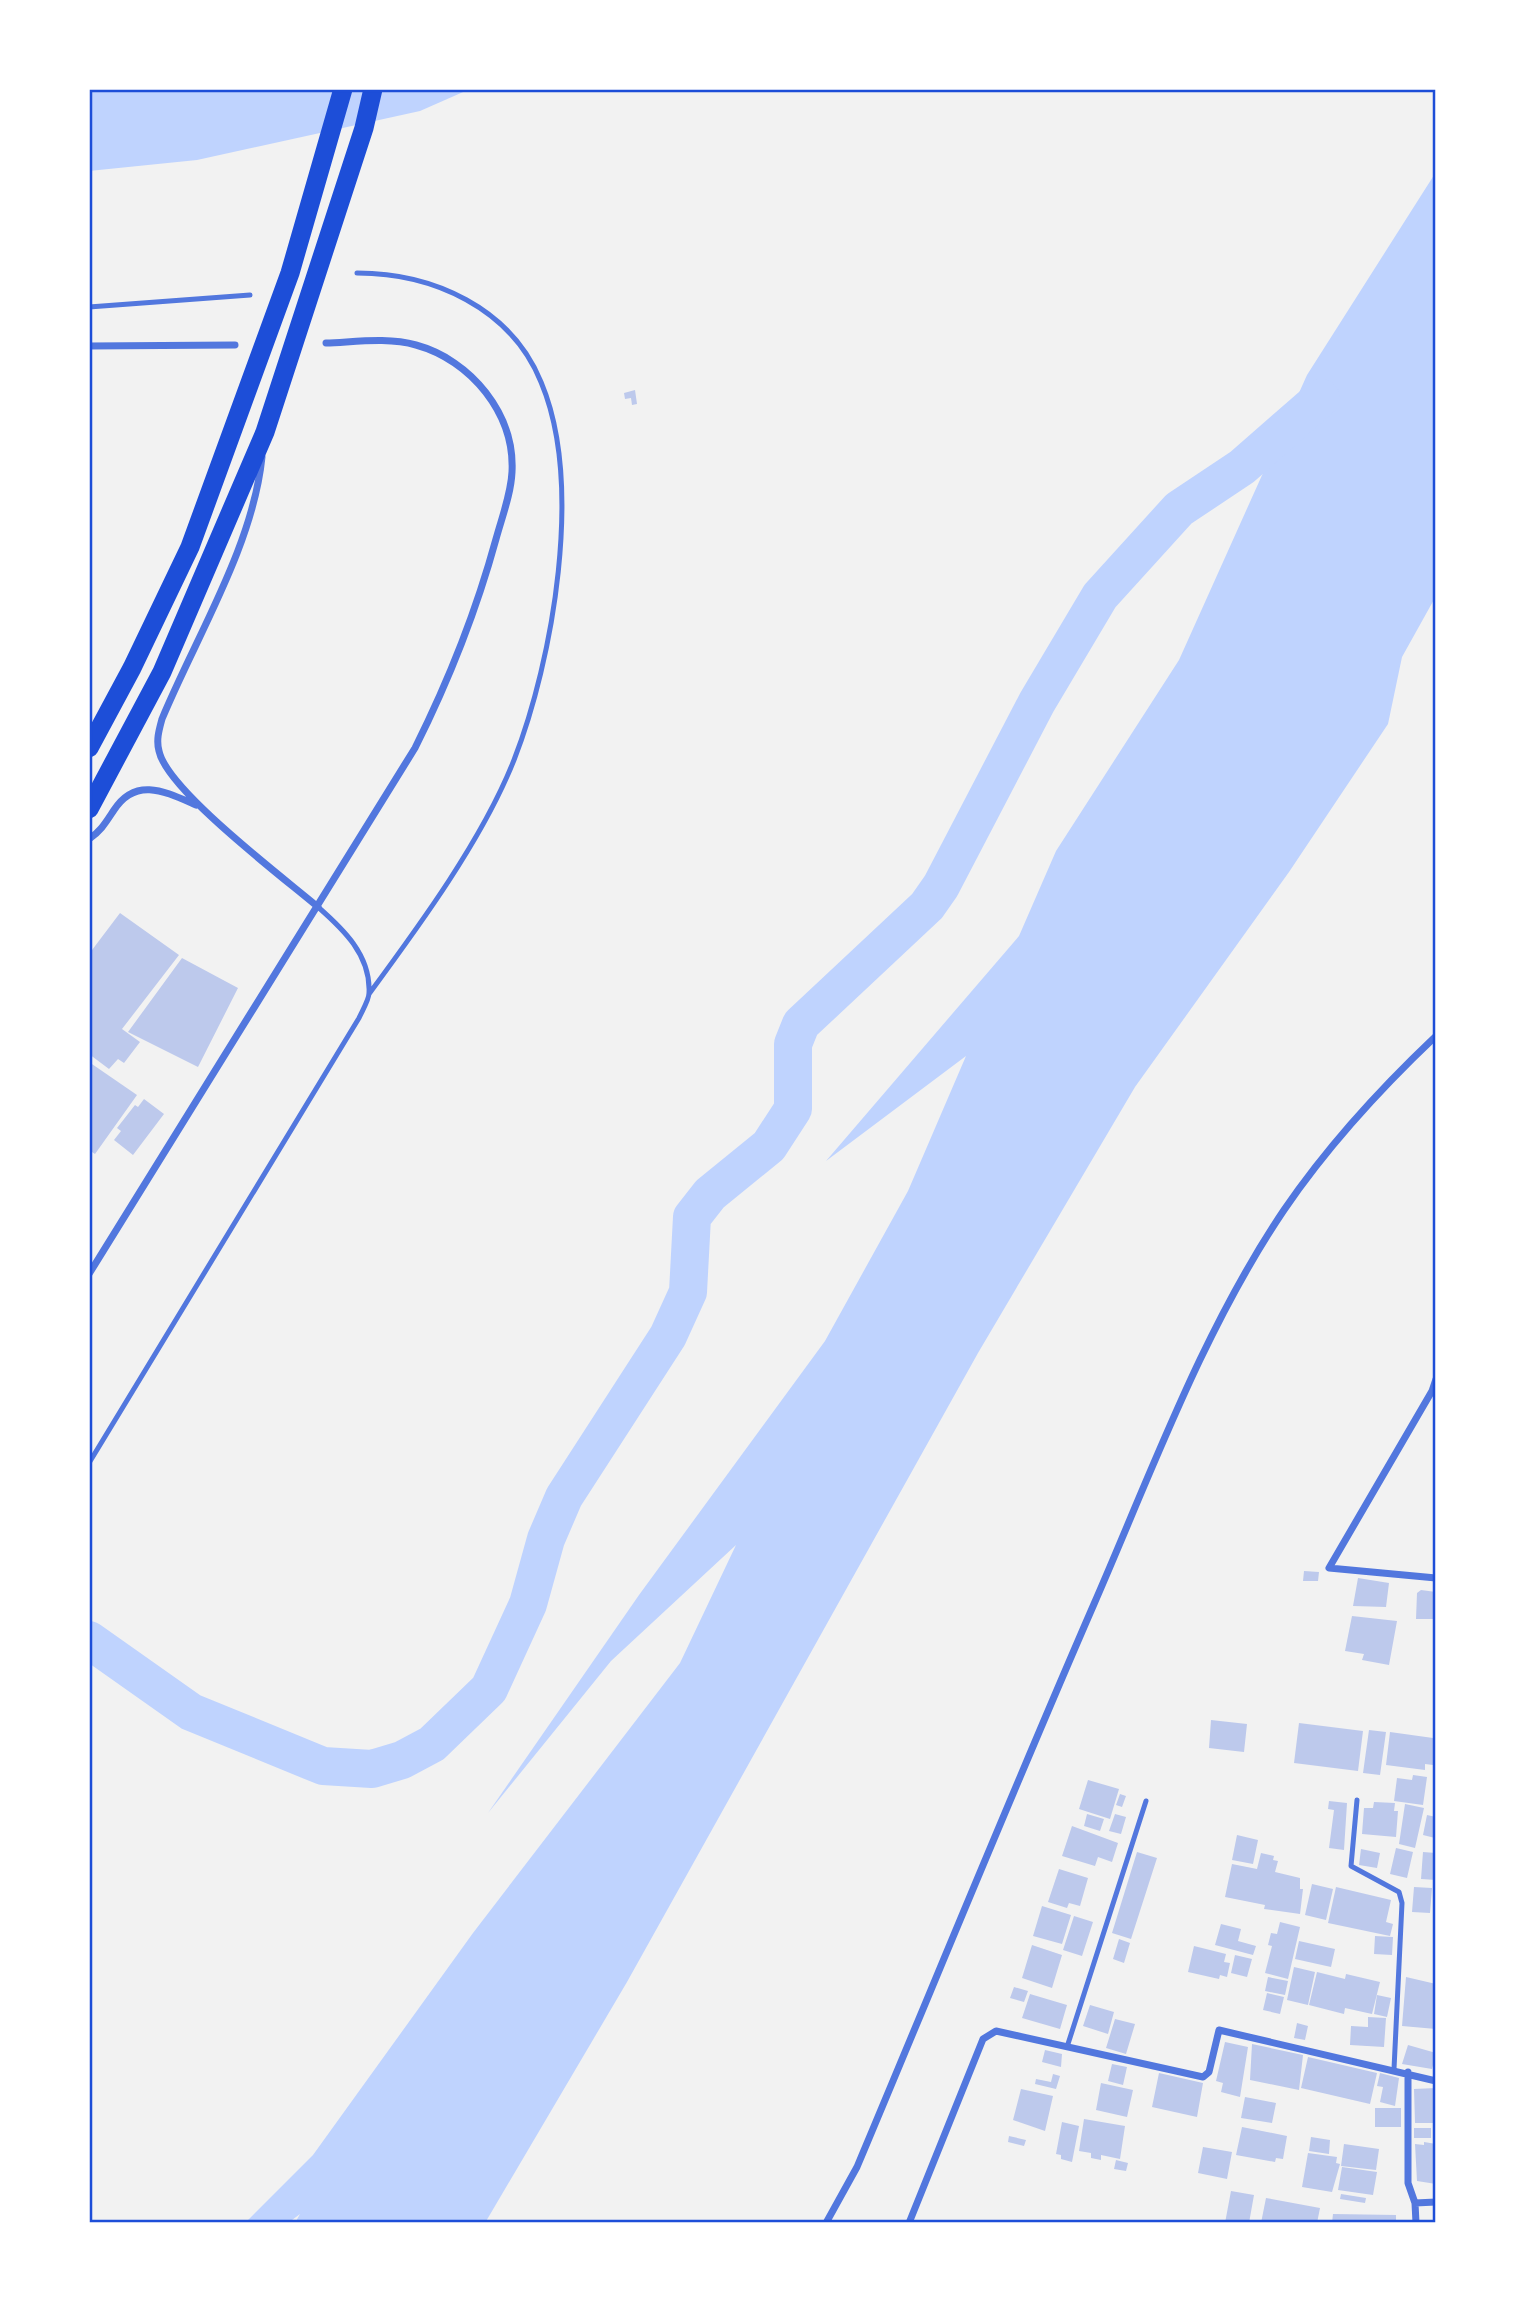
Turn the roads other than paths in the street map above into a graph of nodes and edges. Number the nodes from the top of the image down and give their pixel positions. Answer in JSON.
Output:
{"nodes":[{"id":1,"x":343,"y":89,"type":"edge"},
{"id":2,"x":373,"y":89,"type":"edge"},
{"id":3,"x":357,"y":273,"type":"dead end"},
{"id":4,"x":250,"y":295,"type":"dead end"},
{"id":5,"x":89,"y":307,"type":"edge"},
{"id":6,"x":326,"y":343,"type":"dead end"},
{"id":7,"x":235,"y":345,"type":"dead end"},
{"id":8,"x":89,"y":346,"type":"edge"},
{"id":9,"x":265,"y":432,"type":"junction"},
{"id":10,"x":89,"y":748,"type":"edge"},
{"id":11,"x":197,"y":805,"type":"junction"},
{"id":12,"x":89,"y":809,"type":"edge"},
{"id":13,"x":89,"y":839,"type":"edge"},
{"id":14,"x":318,"y":907,"type":"junction"},
{"id":15,"x":369,"y":993,"type":"junction"},
{"id":16,"x":1436,"y":1036,"type":"edge"},
{"id":17,"x":89,"y":1274,"type":"edge"},
{"id":18,"x":1436,"y":1379,"type":"edge"},
{"id":19,"x":89,"y":1463,"type":"edge"},
{"id":20,"x":1436,"y":1578,"type":"edge"},
{"id":21,"x":1357,"y":1800,"type":"dead end"},
{"id":22,"x":1146,"y":1801,"type":"dead end"},
{"id":23,"x":1067,"y":2047,"type":"junction"},
{"id":24,"x":1394,"y":2069,"type":"junction"},
{"id":25,"x":1408,"y":2072,"type":"junction"},
{"id":26,"x":1436,"y":2081,"type":"edge"},
{"id":27,"x":1436,"y":2202,"type":"edge"},
{"id":28,"x":1415,"y":2203,"type":"junction"},
{"id":29,"x":826,"y":2223,"type":"edge"},
{"id":30,"x":909,"y":2223,"type":"edge"},
{"id":31,"x":1416,"y":2223,"type":"edge"}],
"edges":[{"from":1,"to":10,"type":"highway"},
{"from":2,"to":9,"type":"highway"},
{"from":3,"to":15,"type":"lane"},
{"from":4,"to":5,"type":"lane"},
{"from":6,"to":14,"type":"street"},
{"from":7,"to":8,"type":"street"},
{"from":9,"to":11,"type":"street"},
{"from":9,"to":12,"type":"highway"},
{"from":11,"to":13,"type":"street"},
{"from":11,"to":14,"type":"street"},
{"from":14,"to":15,"type":"lane"},
{"from":14,"to":17,"type":"street"},
{"from":15,"to":19,"type":"lane"},
{"from":16,"to":29,"type":"street"},
{"from":18,"to":20,"type":"street"},
{"from":21,"to":24,"type":"lane"},
{"from":22,"to":23,"type":"lane"},
{"from":23,"to":24,"type":"street"},
{"from":23,"to":30,"type":"street"},
{"from":24,"to":25,"type":"street"},
{"from":25,"to":26,"type":"street"},
{"from":25,"to":28,"type":"street"},
{"from":27,"to":28,"type":"street"},
{"from":28,"to":31,"type":"street"}]}
